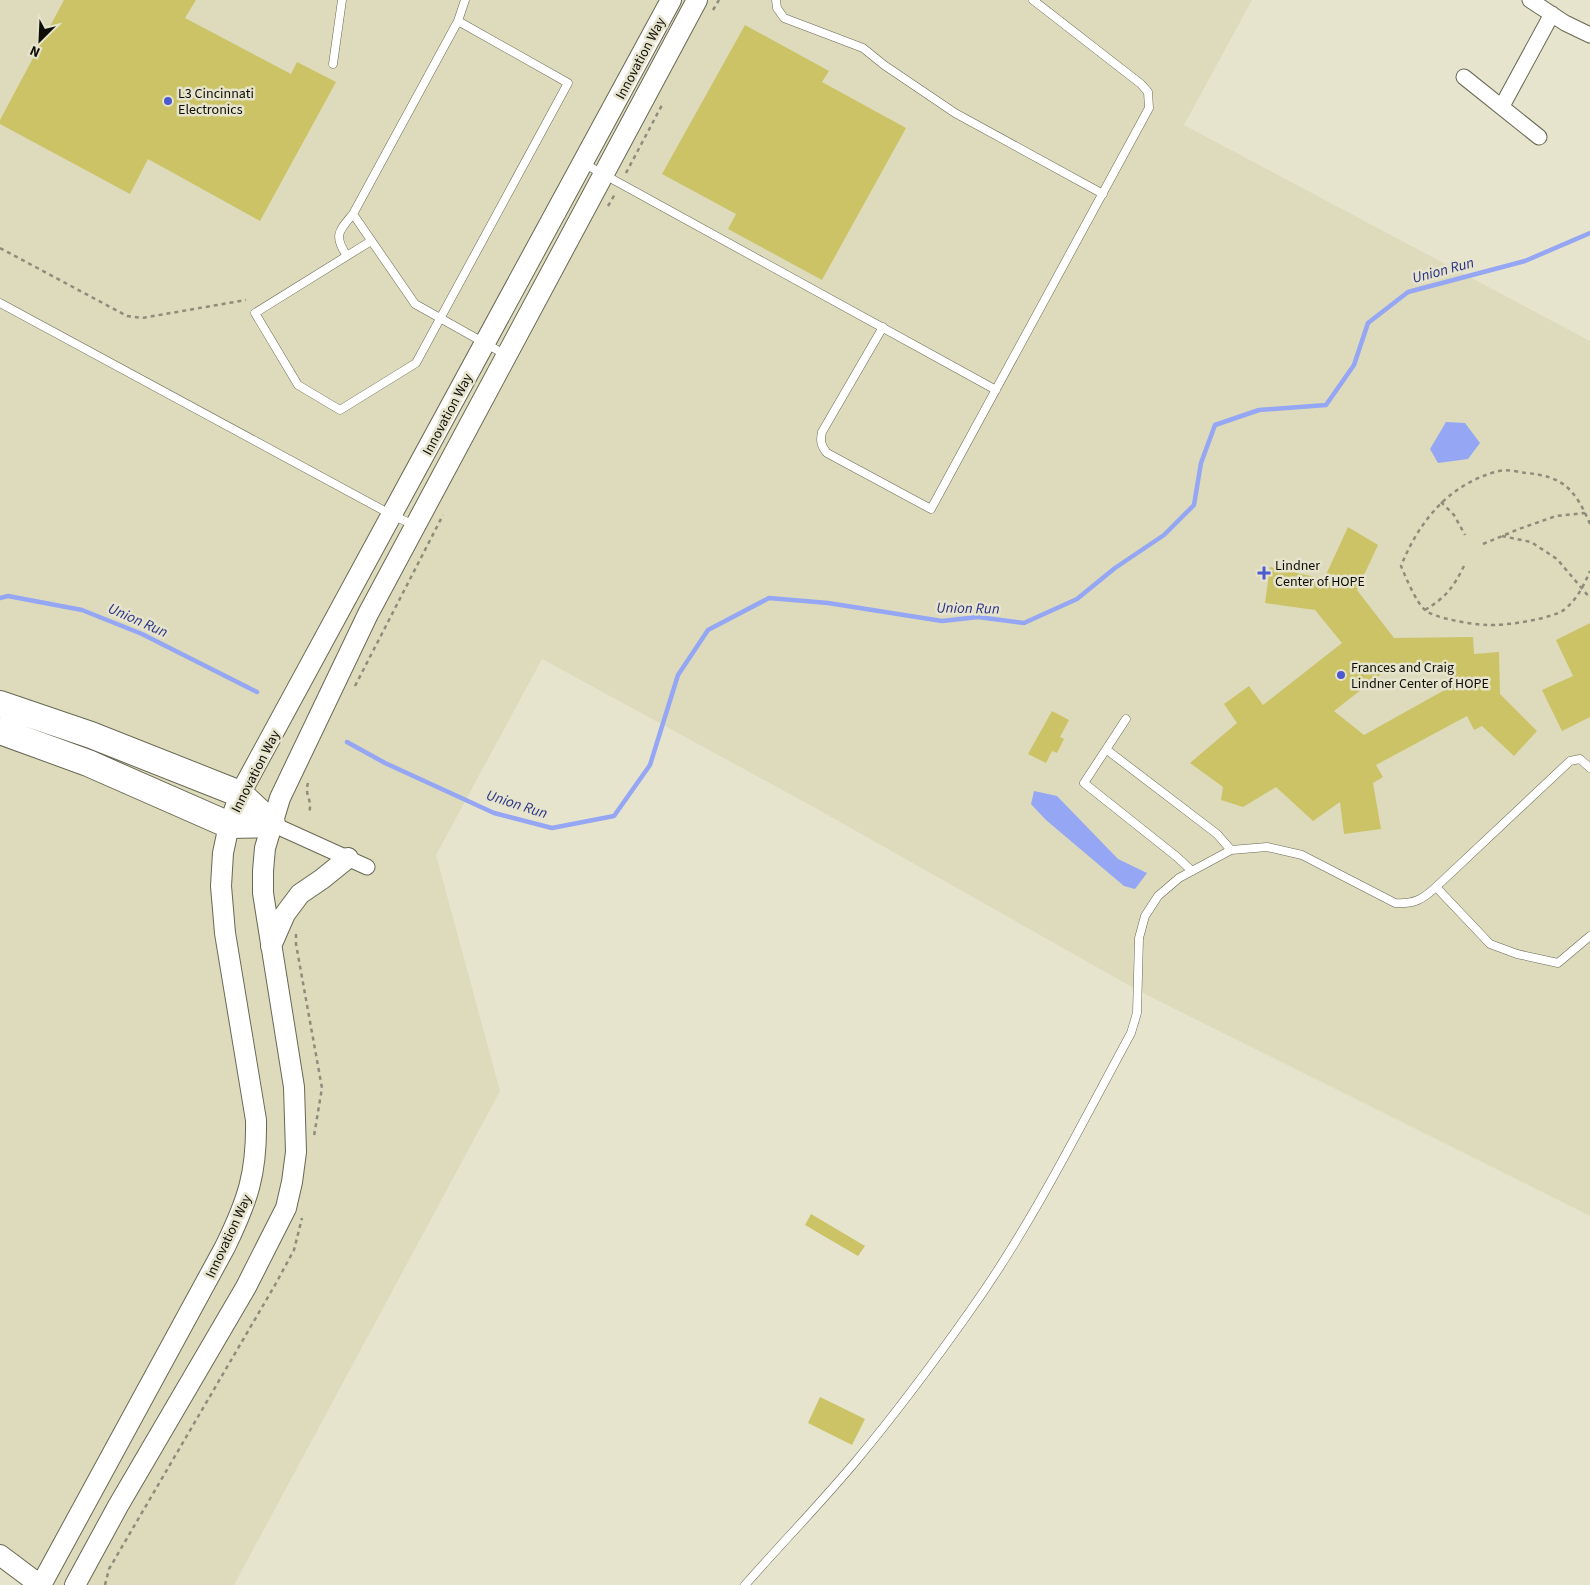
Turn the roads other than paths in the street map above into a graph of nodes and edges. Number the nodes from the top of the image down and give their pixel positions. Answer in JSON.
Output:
{"nodes":[{"id":1,"x":342,"y":0,"type":"edge"},
{"id":2,"x":464,"y":0,"type":"edge"},
{"id":3,"x":671,"y":0,"type":"edge"},
{"id":4,"x":697,"y":0,"type":"edge"},
{"id":5,"x":776,"y":0,"type":"edge"},
{"id":6,"x":1032,"y":0,"type":"edge"},
{"id":7,"x":1530,"y":0,"type":"edge"},
{"id":8,"x":1552,"y":14,"type":"junction"},
{"id":9,"x":458,"y":21,"type":"junction"},
{"id":10,"x":1590,"y":35,"type":"edge"},
{"id":11,"x":333,"y":64,"type":"dead end"},
{"id":12,"x":1464,"y":76,"type":"dead end"},
{"id":13,"x":1502,"y":106,"type":"junction"},
{"id":14,"x":1539,"y":137,"type":"dead end"},
{"id":15,"x":583,"y":163,"type":"junction"},
{"id":16,"x":613,"y":179,"type":"junction"},
{"id":17,"x":1103,"y":194,"type":"junction"},
{"id":18,"x":353,"y":214,"type":"junction"},
{"id":19,"x":372,"y":241,"type":"junction"},
{"id":20,"x":347,"y":256,"type":"junction"},
{"id":21,"x":0,"y":303,"type":"edge"},
{"id":22,"x":440,"y":318,"type":"junction"},
{"id":23,"x":883,"y":327,"type":"junction"},
{"id":24,"x":485,"y":343,"type":"junction"},
{"id":25,"x":508,"y":356,"type":"junction"},
{"id":26,"x":996,"y":390,"type":"junction"},
{"id":27,"x":392,"y":515,"type":"junction"},
{"id":28,"x":415,"y":526,"type":"junction"},
{"id":29,"x":0,"y":704,"type":"edge"},
{"id":30,"x":1126,"y":719,"type":"dead end"},
{"id":31,"x":0,"y":731,"type":"edge"},
{"id":32,"x":1107,"y":750,"type":"junction"},
{"id":33,"x":1590,"y":768,"type":"edge"},
{"id":34,"x":240,"y":794,"type":"junction"},
{"id":35,"x":272,"y":824,"type":"junction"},
{"id":36,"x":229,"y":825,"type":"junction"},
{"id":37,"x":1231,"y":850,"type":"junction"},
{"id":38,"x":348,"y":858,"type":"junction"},
{"id":39,"x":367,"y":867,"type":"dead end"},
{"id":40,"x":1192,"y":872,"type":"junction"},
{"id":41,"x":1436,"y":887,"type":"junction"},
{"id":42,"x":1590,"y":936,"type":"edge"},
{"id":43,"x":271,"y":946,"type":"junction"},
{"id":44,"x":0,"y":1555,"type":"edge"},
{"id":45,"x":41,"y":1585,"type":"edge"},
{"id":46,"x":75,"y":1585,"type":"edge"},
{"id":47,"x":745,"y":1585,"type":"edge"}],
"edges":[{"from":1,"to":11,"type":"lane"},
{"from":2,"to":9,"type":"lane"},
{"from":3,"to":15,"type":"main road","name":"Innovation Way"},
{"from":4,"to":16,"type":"main road","name":"Innovation Way"},
{"from":5,"to":17,"type":"lane"},
{"from":6,"to":17,"type":"lane"},
{"from":7,"to":8,"type":"street"},
{"from":8,"to":10,"type":"street"},
{"from":8,"to":13,"type":"street"},
{"from":9,"to":18,"type":"lane"},
{"from":9,"to":22,"type":"lane"},
{"from":12,"to":13,"type":"street"},
{"from":13,"to":14,"type":"street"},
{"from":15,"to":16,"type":"lane"},
{"from":15,"to":24,"type":"main road","name":"Innovation Way"},
{"from":16,"to":23,"type":"lane"},
{"from":16,"to":25,"type":"main road","name":"Innovation Way"},
{"from":17,"to":26,"type":"lane"},
{"from":18,"to":19,"type":"lane"},
{"from":18,"to":20,"type":"lane"},
{"from":19,"to":20,"type":"lane"},
{"from":19,"to":22,"type":"lane"},
{"from":20,"to":22,"type":"lane"},
{"from":21,"to":27,"type":"lane"},
{"from":22,"to":24,"type":"lane"},
{"from":23,"to":26,"type":"lane"},
{"from":23,"to":26,"type":"lane"},
{"from":24,"to":25,"type":"lane"},
{"from":24,"to":27,"type":"main road","name":"Innovation Way"},
{"from":25,"to":28,"type":"main road","name":"Innovation Way"},
{"from":27,"to":28,"type":"lane"},
{"from":27,"to":34,"type":"main road","name":"Innovation Way"},
{"from":28,"to":35,"type":"main road","name":"Innovation Way"},
{"from":29,"to":34,"type":"highway"},
{"from":30,"to":32,"type":"lane"},
{"from":31,"to":36,"type":"highway"},
{"from":32,"to":37,"type":"lane"},
{"from":32,"to":40,"type":"lane"},
{"from":33,"to":41,"type":"lane"},
{"from":34,"to":35,"type":"highway"},
{"from":34,"to":36,"type":"main road","name":"Innovation Way"},
{"from":35,"to":36,"type":"highway"},
{"from":35,"to":38,"type":"street"},
{"from":35,"to":43,"type":"main road","name":"Innovation Way"},
{"from":36,"to":45,"type":"main road","name":"Innovation Way"},
{"from":37,"to":40,"type":"lane"},
{"from":37,"to":41,"type":"lane"},
{"from":38,"to":39,"type":"street"},
{"from":38,"to":43,"type":"main road"},
{"from":40,"to":47,"type":"lane"},
{"from":41,"to":42,"type":"lane"},
{"from":43,"to":46,"type":"main road","name":"Innovation Way"},
{"from":44,"to":45,"type":"main road"}]}
